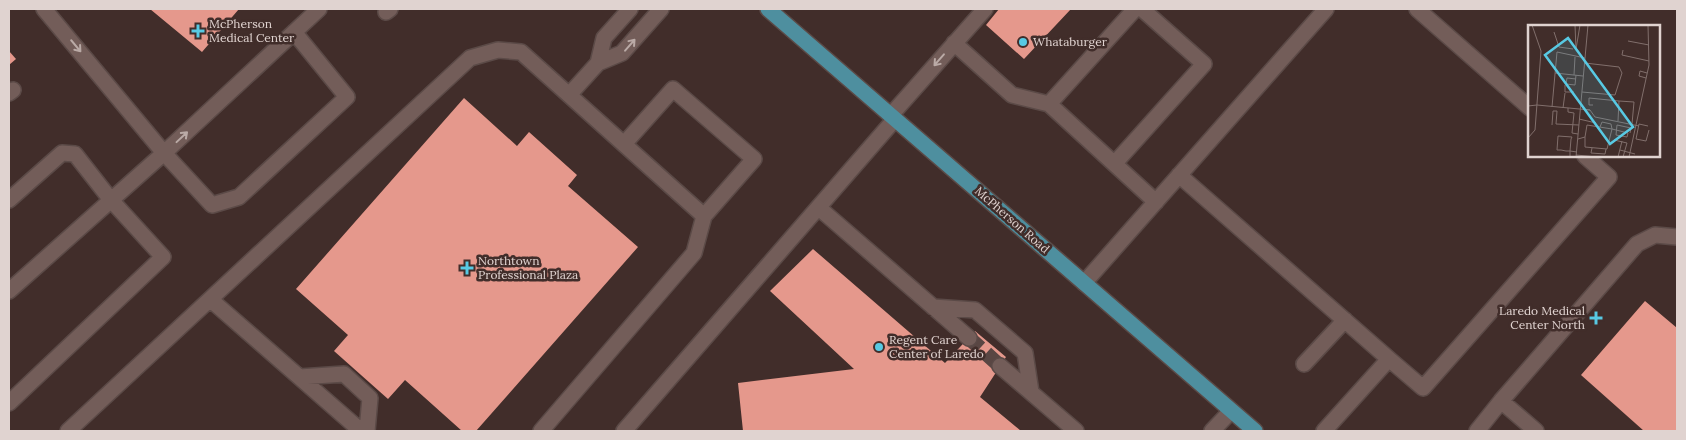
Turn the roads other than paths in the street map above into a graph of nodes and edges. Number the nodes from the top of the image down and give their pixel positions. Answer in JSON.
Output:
{"nodes":[{"id":1,"x":44,"y":9,"type":"edge"},
{"id":2,"x":319,"y":9,"type":"edge"},
{"id":3,"x":630,"y":9,"type":"edge"},
{"id":4,"x":661,"y":9,"type":"edge"},
{"id":5,"x":768,"y":9,"type":"edge"},
{"id":6,"x":975,"y":9,"type":"edge"},
{"id":7,"x":985,"y":9,"type":"edge"},
{"id":8,"x":1135,"y":9,"type":"edge"},
{"id":9,"x":1142,"y":9,"type":"edge"},
{"id":10,"x":1326,"y":9,"type":"edge"},
{"id":11,"x":1417,"y":9,"type":"edge"},
{"id":12,"x":972,"y":24,"type":"junction"},
{"id":13,"x":294,"y":32,"type":"junction"},
{"id":14,"x":954,"y":43,"type":"junction"},
{"id":15,"x":598,"y":63,"type":"junction"},
{"id":16,"x":569,"y":95,"type":"junction"},
{"id":17,"x":1049,"y":104,"type":"junction"},
{"id":18,"x":1528,"y":106,"type":"edge"},
{"id":19,"x":893,"y":117,"type":"junction"},
{"id":20,"x":624,"y":144,"type":"junction"},
{"id":21,"x":164,"y":153,"type":"junction"},
{"id":22,"x":1587,"y":158,"type":"edge"},
{"id":23,"x":1114,"y":164,"type":"junction"},
{"id":24,"x":1180,"y":175,"type":"junction"},
{"id":25,"x":9,"y":200,"type":"edge"},
{"id":26,"x":111,"y":200,"type":"junction"},
{"id":27,"x":1156,"y":202,"type":"junction"},
{"id":28,"x":819,"y":208,"type":"junction"},
{"id":29,"x":704,"y":216,"type":"junction"},
{"id":30,"x":1677,"y":238,"type":"edge"},
{"id":31,"x":1084,"y":283,"type":"junction"},
{"id":32,"x":9,"y":291,"type":"edge"},
{"id":33,"x":211,"y":300,"type":"junction"},
{"id":34,"x":933,"y":307,"type":"junction"},
{"id":35,"x":1345,"y":320,"type":"junction"},
{"id":36,"x":969,"y":338,"type":"tunnel mouth"},
{"id":37,"x":1389,"y":359,"type":"junction"},
{"id":38,"x":1304,"y":364,"type":"dead end"},
{"id":39,"x":1000,"y":366,"type":"tunnel mouth"},
{"id":40,"x":300,"y":377,"type":"junction"},
{"id":41,"x":1031,"y":392,"type":"junction"},
{"id":42,"x":1501,"y":401,"type":"junction"},
{"id":43,"x":9,"y":403,"type":"edge"},
{"id":44,"x":1231,"y":411,"type":"junction"},
{"id":45,"x":68,"y":431,"type":"edge"},
{"id":46,"x":361,"y":431,"type":"edge"},
{"id":47,"x":367,"y":431,"type":"edge"},
{"id":48,"x":541,"y":431,"type":"edge"},
{"id":49,"x":624,"y":431,"type":"edge"},
{"id":50,"x":1076,"y":431,"type":"edge"},
{"id":51,"x":1212,"y":431,"type":"edge"},
{"id":52,"x":1255,"y":431,"type":"edge"},
{"id":53,"x":1324,"y":431,"type":"edge"},
{"id":54,"x":1478,"y":431,"type":"edge"},
{"id":55,"x":1536,"y":431,"type":"edge"}],
"edges":[{"from":1,"to":21,"type":"lane","one_way":true},
{"from":2,"to":13,"type":"lane"},
{"from":3,"to":15,"type":"lane"},
{"from":15,"to":4,"type":"lane","one_way":true},
{"from":5,"to":19,"type":"main road","name":"McPherson Road"},
{"from":6,"to":12,"type":"lane"},
{"from":7,"to":12,"type":"lane"},
{"from":8,"to":17,"type":"lane"},
{"from":9,"to":23,"type":"lane"},
{"from":10,"to":24,"type":"lane"},
{"from":11,"to":18,"type":"lane"},
{"from":12,"to":14,"type":"lane"},
{"from":21,"to":13,"type":"lane","one_way":true},
{"from":13,"to":21,"type":"lane"},
{"from":14,"to":17,"type":"lane"},
{"from":14,"to":19,"type":"lane","one_way":true},
{"from":15,"to":16,"type":"lane"},
{"from":16,"to":20,"type":"lane"},
{"from":16,"to":33,"type":"lane"},
{"from":17,"to":23,"type":"lane"},
{"from":19,"to":28,"type":"lane"},
{"from":19,"to":31,"type":"main road","name":"McPherson Road"},
{"from":20,"to":29,"type":"lane"},
{"from":20,"to":29,"type":"lane"},
{"from":21,"to":26,"type":"lane"},
{"from":22,"to":37,"type":"lane"},
{"from":23,"to":27,"type":"lane"},
{"from":24,"to":27,"type":"lane"},
{"from":24,"to":35,"type":"lane"},
{"from":25,"to":26,"type":"lane"},
{"from":26,"to":32,"type":"lane"},
{"from":26,"to":43,"type":"lane"},
{"from":27,"to":31,"type":"lane"},
{"from":28,"to":34,"type":"lane"},
{"from":28,"to":49,"type":"lane"},
{"from":29,"to":48,"type":"lane"},
{"from":30,"to":42,"type":"lane"},
{"from":31,"to":44,"type":"main road","name":"McPherson Road"},
{"from":33,"to":40,"type":"lane"},
{"from":33,"to":45,"type":"lane"},
{"from":34,"to":36,"type":"lane"},
{"from":34,"to":41,"type":"lane"},
{"from":35,"to":37,"type":"lane"},
{"from":35,"to":38,"type":"lane"},
{"from":37,"to":53,"type":"lane"},
{"from":39,"to":41,"type":"lane"},
{"from":40,"to":46,"type":"lane"},
{"from":40,"to":47,"type":"lane"},
{"from":41,"to":50,"type":"lane"},
{"from":42,"to":54,"type":"lane"},
{"from":42,"to":55,"type":"lane"},
{"from":44,"to":51,"type":"lane"},
{"from":44,"to":52,"type":"main road","name":"McPherson Road"}]}
